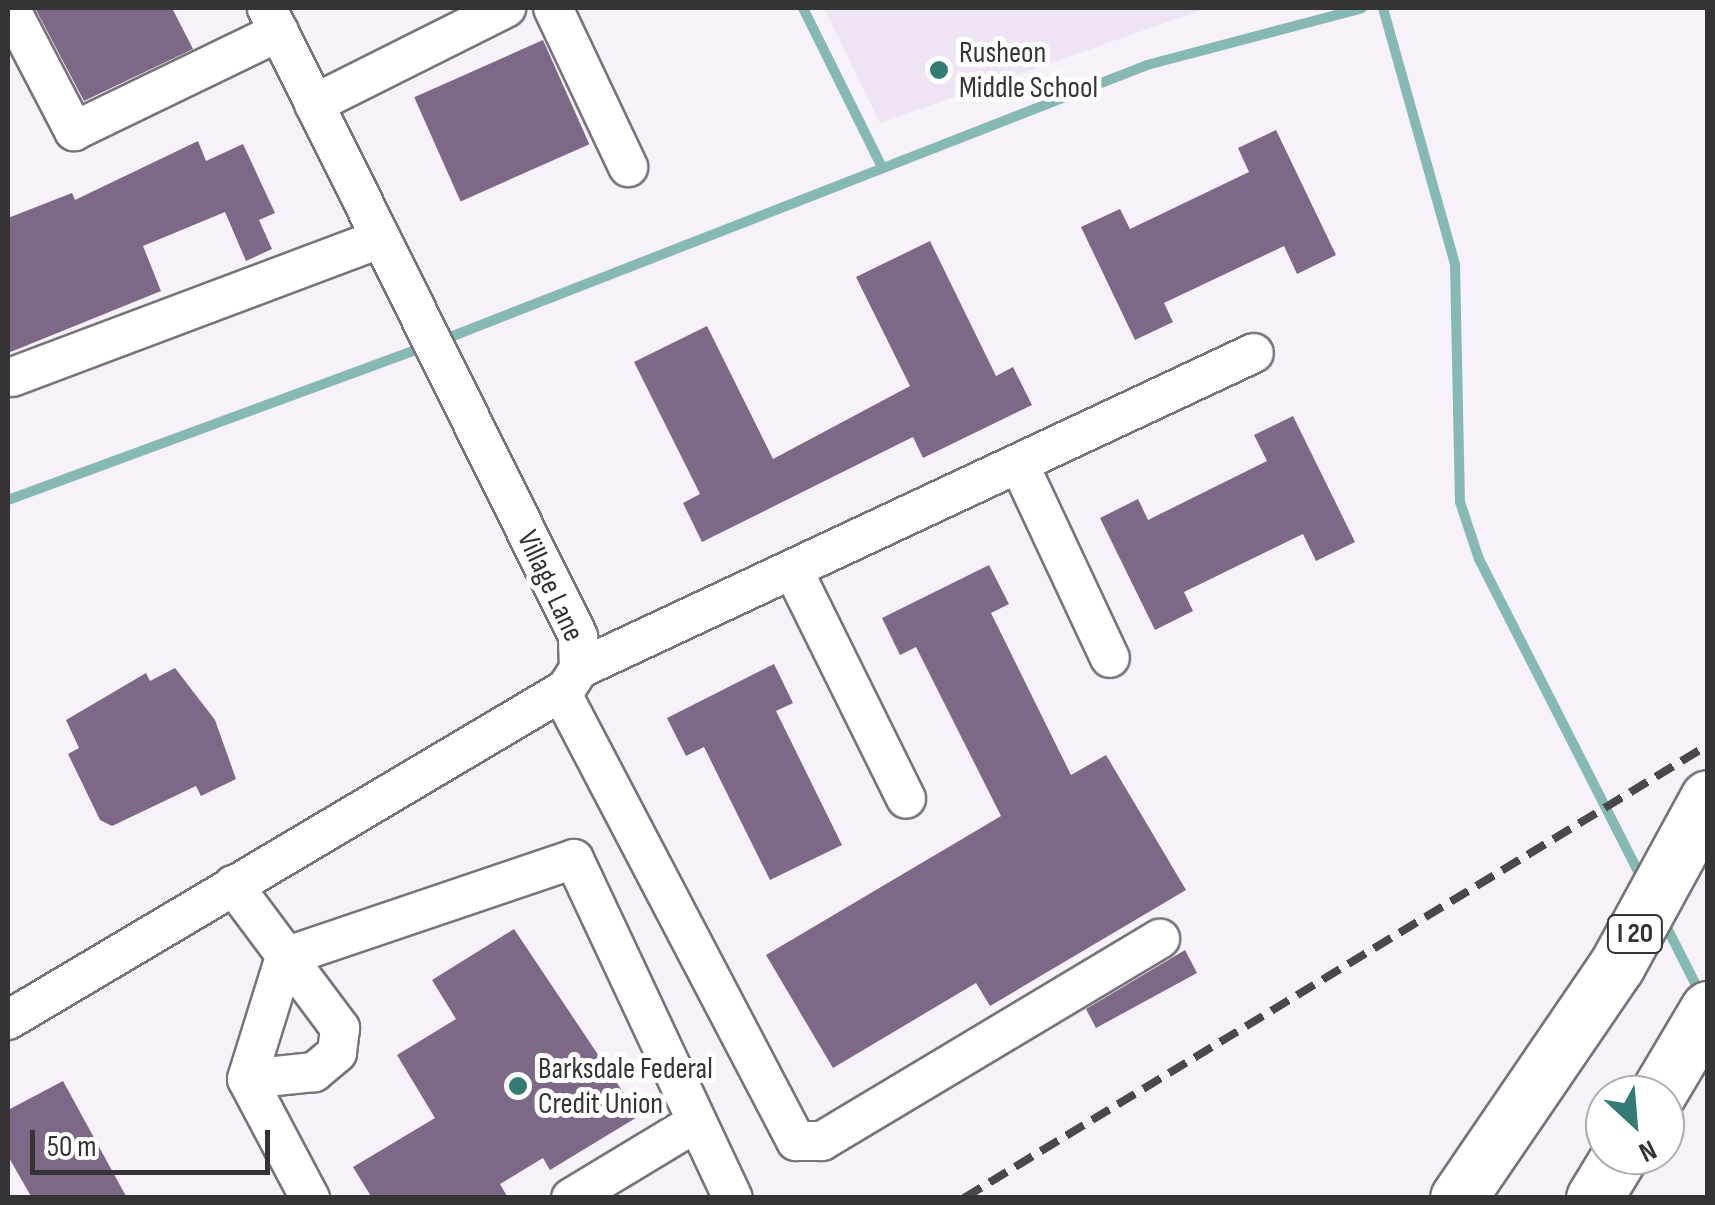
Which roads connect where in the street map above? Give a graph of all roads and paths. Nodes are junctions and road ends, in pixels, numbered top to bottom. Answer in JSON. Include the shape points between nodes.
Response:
{"nodes":[{"id":1,"x":10,"y":8,"type":"edge"},
{"id":2,"x":506,"y":8,"type":"edge"},
{"id":3,"x":553,"y":8,"type":"edge"},
{"id":4,"x":273,"y":20,"type":"edge"},
{"id":5,"x":314,"y":104,"type":"junction"},
{"id":6,"x":628,"y":167,"type":"dead end"},
{"id":7,"x":381,"y":238,"type":"junction"},
{"id":8,"x":1254,"y":354,"type":"dead end"},
{"id":9,"x":12,"y":377,"type":"dead end"},
{"id":10,"x":1019,"y":464,"type":"junction"},
{"id":11,"x":793,"y":570,"type":"junction"},
{"id":12,"x":1110,"y":658,"type":"dead end"},
{"id":13,"x":570,"y":681,"type":"junction"},
{"id":14,"x":1708,"y":798,"type":"edge"},
{"id":15,"x":906,"y":800,"type":"dead end"},
{"id":16,"x":233,"y":885,"type":"junction"},
{"id":17,"x":1160,"y":939,"type":"dead end"},
{"id":18,"x":285,"y":957,"type":"junction"},
{"id":19,"x":1708,"y":1009,"type":"edge"},
{"id":20,"x":9,"y":1015,"type":"edge"},
{"id":21,"x":1669,"y":1075,"type":"edge"},
{"id":22,"x":247,"y":1079,"type":"junction"},
{"id":23,"x":697,"y":1122,"type":"junction"},
{"id":24,"x":310,"y":1198,"type":"edge"},
{"id":25,"x":571,"y":1198,"type":"edge"},
{"id":26,"x":733,"y":1198,"type":"edge"},
{"id":27,"x":1458,"y":1198,"type":"edge"}],
"edges":[{"from":1,"to":4,"type":"street","via":[[74,131]]},
{"from":2,"to":5,"type":"street"},
{"from":3,"to":6,"type":"street"},
{"from":4,"to":5,"type":"street","name":"Village Lane"},
{"from":5,"to":7,"type":"street","name":"Village Lane"},
{"from":7,"to":9,"type":"street"},
{"from":7,"to":13,"type":"street","name":"Village Lane","via":[[578,636]]},
{"from":8,"to":10,"type":"street"},
{"from":10,"to":11,"type":"street"},
{"from":10,"to":12,"type":"street"},
{"from":11,"to":13,"type":"street"},
{"from":11,"to":15,"type":"street"},
{"from":13,"to":16,"type":"street","name":"Village Lane"},
{"from":13,"to":17,"type":"street","via":[[796,1140],[822,1141]]},
{"from":14,"to":27,"type":"highway","number":"I 20","via":[[1658,897]]},
{"from":16,"to":18,"type":"street"},
{"from":16,"to":20,"type":"street","name":"Village Lane"},
{"from":18,"to":22,"type":"street"},
{"from":18,"to":22,"type":"street","via":[[328,1004],[337,1053],[314,1072]]},
{"from":18,"to":23,"type":"street","via":[[574,859]]},
{"from":19,"to":21,"type":"highway"},
{"from":22,"to":24,"type":"street"},
{"from":23,"to":25,"type":"street"},
{"from":23,"to":26,"type":"street"}]}
